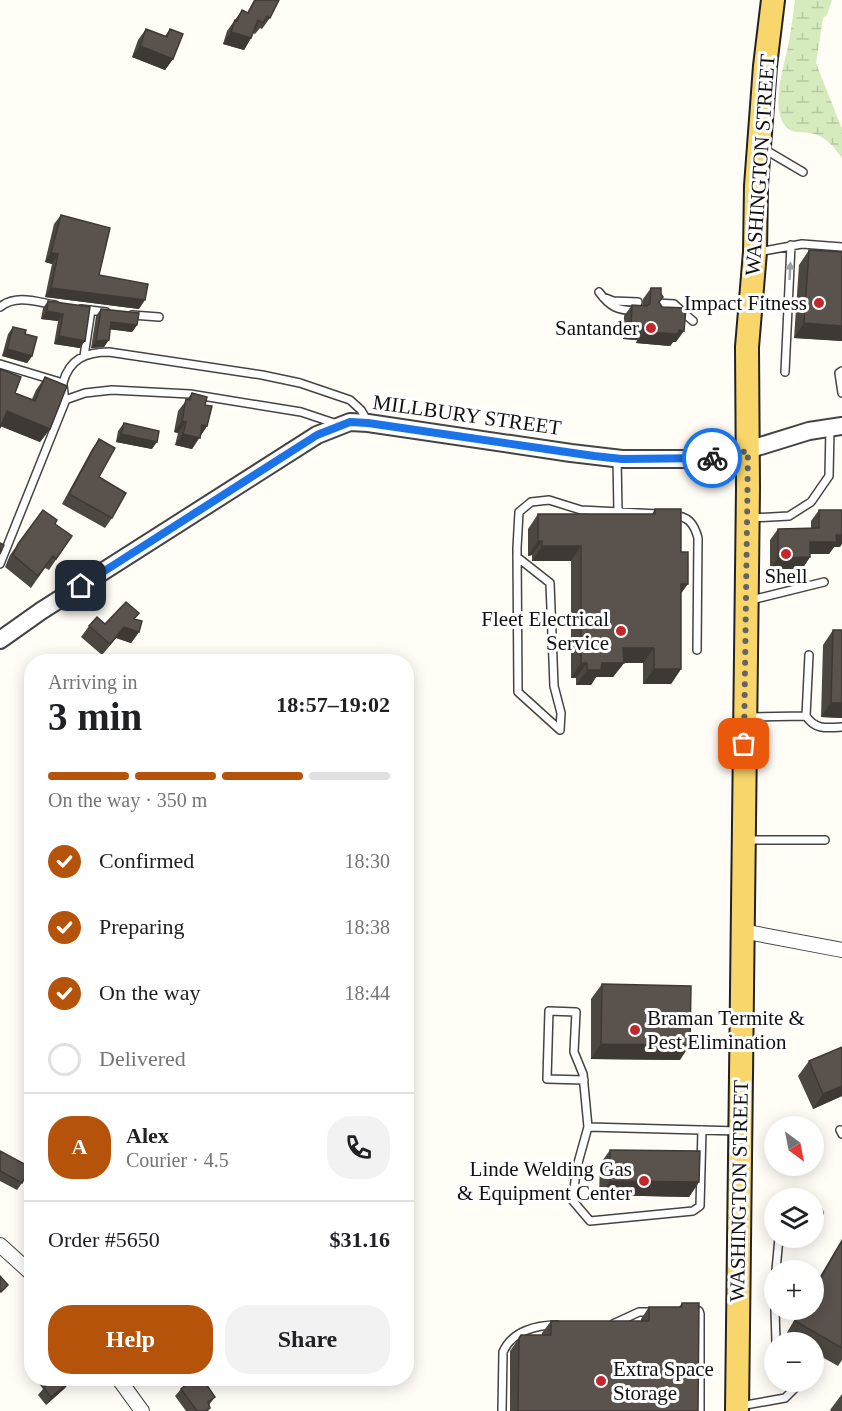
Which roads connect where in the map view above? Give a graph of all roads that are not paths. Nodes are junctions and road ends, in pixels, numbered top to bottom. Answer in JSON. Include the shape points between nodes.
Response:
{"nodes":[{"id":1,"x":773,"y":0,"type":"edge"},
{"id":2,"x":759,"y":146,"type":"junction"},
{"id":3,"x":803,"y":172,"type":"dead end"},
{"id":4,"x":791,"y":245,"type":"junction"},
{"id":5,"x":842,"y":247,"type":"edge"},
{"id":6,"x":755,"y":252,"type":"junction"},
{"id":7,"x":603,"y":297,"type":"dead end"},
{"id":8,"x":658,"y":305,"type":"edge"},
{"id":9,"x":61,"y":306,"type":"edge"},
{"id":10,"x":0,"y":307,"type":"edge"},
{"id":11,"x":71,"y":307,"type":"edge"},
{"id":12,"x":638,"y":307,"type":"edge"},
{"id":13,"x":91,"y":310,"type":"junction"},
{"id":14,"x":113,"y":312,"type":"edge"},
{"id":15,"x":669,"y":313,"type":"edge"},
{"id":16,"x":124,"y":314,"type":"edge"},
{"id":17,"x":159,"y":317,"type":"dead end"},
{"id":18,"x":84,"y":356,"type":"junction"},
{"id":19,"x":0,"y":364,"type":"edge"},
{"id":20,"x":842,"y":371,"type":"edge"},
{"id":21,"x":785,"y":372,"type":"dead end"},
{"id":22,"x":63,"y":383,"type":"junction"},
{"id":23,"x":842,"y":393,"type":"edge"},
{"id":24,"x":65,"y":400,"type":"junction"},
{"id":25,"x":368,"y":423,"type":"junction"},
{"id":26,"x":339,"y":425,"type":"junction"},
{"id":27,"x":836,"y":427,"type":"edge"},
{"id":28,"x":748,"y":451,"type":"junction"},
{"id":29,"x":617,"y":458,"type":"junction"},
{"id":30,"x":618,"y":512,"type":"junction"},
{"id":31,"x":748,"y":518,"type":"junction"},
{"id":32,"x":517,"y":557,"type":"junction"},
{"id":33,"x":0,"y":564,"type":"edge"},
{"id":34,"x":824,"y":582,"type":"dead end"},
{"id":35,"x":746,"y":601,"type":"junction"},
{"id":36,"x":0,"y":640,"type":"edge"},
{"id":37,"x":697,"y":650,"type":"dead end"},
{"id":38,"x":809,"y":655,"type":"dead end"},
{"id":39,"x":806,"y":716,"type":"junction"},
{"id":40,"x":744,"y":717,"type":"junction"},
{"id":41,"x":842,"y":727,"type":"edge"},
{"id":42,"x":743,"y":840,"type":"junction"},
{"id":43,"x":825,"y":840,"type":"dead end"},
{"id":44,"x":742,"y":931,"type":"junction"},
{"id":45,"x":842,"y":950,"type":"edge"},
{"id":46,"x":584,"y":1080,"type":"junction"},
{"id":47,"x":588,"y":1127,"type":"junction"},
{"id":48,"x":702,"y":1130,"type":"junction"},
{"id":49,"x":740,"y":1131,"type":"junction"},
{"id":50,"x":0,"y":1245,"type":"edge"},
{"id":51,"x":24,"y":1267,"type":"edge"},
{"id":52,"x":680,"y":1309,"type":"edge"},
{"id":53,"x":660,"y":1311,"type":"edge"},
{"id":54,"x":604,"y":1324,"type":"edge"},
{"id":55,"x":560,"y":1325,"type":"edge"},
{"id":56,"x":124,"y":1386,"type":"edge"},
{"id":57,"x":791,"y":1392,"type":"edge"},
{"id":58,"x":737,"y":1409,"type":"edge"},
{"id":59,"x":142,"y":1411,"type":"edge"},
{"id":60,"x":502,"y":1411,"type":"edge"},
{"id":61,"x":700,"y":1411,"type":"edge"}],
"edges":[{"from":1,"to":2,"type":"main road","name":"WASHINGTON STREET"},
{"from":2,"to":3,"type":"lane"},
{"from":2,"to":6,"type":"main road","name":"WASHINGTON STREET"},
{"from":4,"to":5,"type":"lane"},
{"from":4,"to":6,"type":"lane"},
{"from":21,"to":4,"type":"lane","one_way":true},
{"from":6,"to":28,"type":"main road","name":"WASHINGTON STREET","via":[[747,347]]},
{"from":7,"to":12,"type":"lane","via":[[615,309]]},
{"from":8,"to":15,"type":"lane","via":[[674,304],[690,319]]},
{"from":9,"to":10,"type":"lane","via":[[25,300]]},
{"from":11,"to":13,"type":"lane"},
{"from":13,"to":14,"type":"lane"},
{"from":13,"to":18,"type":"lane"},
{"from":16,"to":17,"type":"lane"},
{"from":18,"to":22,"type":"lane","via":[[69,367]]},
{"from":18,"to":25,"type":"lane","via":[[109,352],[289,380],[350,400]]},
{"from":19,"to":22,"type":"lane"},
{"from":20,"to":23,"type":"lane","via":[[838,373]]},
{"from":22,"to":24,"type":"lane"},
{"from":24,"to":26,"type":"lane","via":[[112,390],[190,394],[301,412]]},
{"from":24,"to":33,"type":"lane"},
{"from":25,"to":26,"type":"street","name":"MILLBURY STREET"},
{"from":25,"to":29,"type":"street","name":"MILLBURY STREET"},
{"from":26,"to":36,"type":"street","name":"MILLBURY STREET","via":[[307,441]]},
{"from":27,"to":28,"type":"street","name":"MILLBURY STREET","via":[[777,439]]},
{"from":27,"to":31,"type":"lane","via":[[829,476],[811,502],[789,516]]},
{"from":28,"to":29,"type":"street","name":"MILLBURY STREET","via":[[715,458]]},
{"from":28,"to":31,"type":"main road","name":"WASHINGTON STREET"},
{"from":29,"to":30,"type":"lane"},
{"from":30,"to":32,"type":"lane","via":[[581,510],[549,500],[531,502],[519,512]]},
{"from":30,"to":37,"type":"lane","via":[[683,516],[692,522],[698,538]]},
{"from":31,"to":35,"type":"main road","name":"WASHINGTON STREET"},
{"from":32,"to":32,"type":"lane","via":[[518,692],[560,730],[550,583]]},
{"from":34,"to":35,"type":"lane"},
{"from":35,"to":40,"type":"main road","name":"WASHINGTON STREET"},
{"from":38,"to":39,"type":"lane"},
{"from":39,"to":40,"type":"lane"},
{"from":39,"to":41,"type":"lane","via":[[821,728]]},
{"from":40,"to":42,"type":"main road","name":"WASHINGTON STREET"},
{"from":42,"to":43,"type":"lane"},
{"from":42,"to":44,"type":"main road","name":"WASHINGTON STREET"},
{"from":44,"to":45,"type":"street"},
{"from":44,"to":49,"type":"main road","name":"WASHINGTON STREET"},
{"from":46,"to":46,"type":"lane","via":[[574,1052],[576,1012],[549,1011],[547,1079]]},
{"from":46,"to":47,"type":"lane"},
{"from":47,"to":48,"type":"lane"},
{"from":47,"to":48,"type":"lane","via":[[576,1170],[573,1201],[590,1221],[693,1211],[700,1206]]},
{"from":48,"to":49,"type":"lane"},
{"from":49,"to":58,"type":"main road","name":"WASHINGTON STREET"},
{"from":50,"to":51,"type":"street"},
{"from":52,"to":61,"type":"lane","via":[[693,1308],[700,1314]]},
{"from":53,"to":54,"type":"lane","via":[[639,1312],[615,1324]]},
{"from":55,"to":60,"type":"lane","via":[[538,1325],[505,1346]]},
{"from":56,"to":59,"type":"street"},
{"from":57,"to":58,"type":"lane","via":[[785,1398]]}]}
